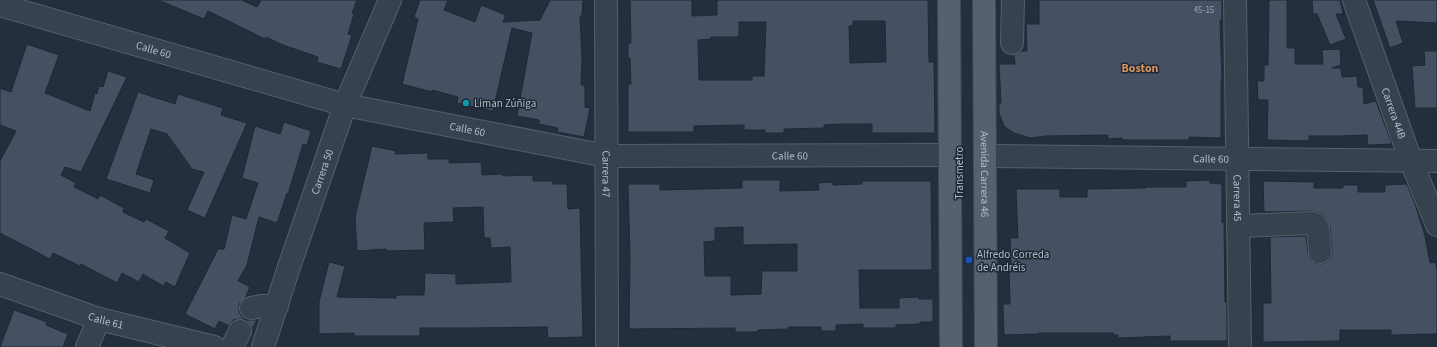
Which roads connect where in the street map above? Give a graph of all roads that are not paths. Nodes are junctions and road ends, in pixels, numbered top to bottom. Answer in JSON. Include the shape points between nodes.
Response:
{"nodes":[{"id":1,"x":390,"y":0,"type":"edge"},
{"id":2,"x":606,"y":0,"type":"edge"},
{"id":3,"x":949,"y":0,"type":"edge"},
{"id":4,"x":957,"y":0,"type":"edge"},
{"id":5,"x":976,"y":0,"type":"edge"},
{"id":6,"x":984,"y":0,"type":"edge"},
{"id":7,"x":1013,"y":0,"type":"edge"},
{"id":8,"x":1235,"y":0,"type":"edge"},
{"id":9,"x":1354,"y":0,"type":"edge"},
{"id":10,"x":0,"y":5,"type":"edge"},
{"id":11,"x":1012,"y":43,"type":"dead end"},
{"id":12,"x":345,"y":105,"type":"junction"},
{"id":13,"x":950,"y":155,"type":"junction"},
{"id":14,"x":606,"y":156,"type":"junction"},
{"id":15,"x":985,"y":156,"type":"junction"},
{"id":16,"x":1237,"y":158,"type":"junction"},
{"id":17,"x":1411,"y":161,"type":"junction"},
{"id":18,"x":1437,"y":161,"type":"edge"},
{"id":19,"x":1437,"y":225,"type":"edge"},
{"id":20,"x":1238,"y":226,"type":"junction"},
{"id":21,"x":1320,"y":252,"type":"dead end"},
{"id":22,"x":0,"y":284,"type":"edge"},
{"id":23,"x":277,"y":306,"type":"junction"},
{"id":24,"x":252,"y":308,"type":"dead end"},
{"id":25,"x":99,"y":319,"type":"junction"},
{"id":26,"x":87,"y":347,"type":"edge"},
{"id":27,"x":214,"y":347,"type":"edge"},
{"id":28,"x":263,"y":347,"type":"edge"},
{"id":29,"x":607,"y":347,"type":"edge"},
{"id":30,"x":951,"y":347,"type":"edge"},
{"id":31,"x":959,"y":347,"type":"edge"},
{"id":32,"x":977,"y":347,"type":"edge"},
{"id":33,"x":986,"y":347,"type":"edge"},
{"id":34,"x":1240,"y":347,"type":"edge"}],
"edges":[{"from":1,"to":12,"type":"street","name":"Carrera 50"},
{"from":2,"to":14,"type":"street","name":"Carrera 47"},
{"from":3,"to":13,"type":"main road"},
{"from":4,"to":31,"type":"street","name":"Transmetro"},
{"from":5,"to":32,"type":"street","name":"Transmetro"},
{"from":6,"to":15,"type":"main road","name":"Avenida Carrera 46"},
{"from":7,"to":11,"type":"street"},
{"from":8,"to":16,"type":"street","name":"Carrera 45"},
{"from":9,"to":17,"type":"street","name":"Carrera 44B"},
{"from":10,"to":12,"type":"street","name":"Calle 60"},
{"from":12,"to":14,"type":"street","name":"Calle 60"},
{"from":12,"to":23,"type":"street","name":"Carrera 50"},
{"from":13,"to":14,"type":"street","name":"Calle 60"},
{"from":13,"to":30,"type":"main road"},
{"from":14,"to":29,"type":"street","name":"Carrera 47"},
{"from":15,"to":16,"type":"street","name":"Calle 60"},
{"from":15,"to":33,"type":"main road","name":"Avenida Carrera 46"},
{"from":16,"to":17,"type":"street","name":"Calle 60"},
{"from":16,"to":20,"type":"street","name":"Carrera 45"},
{"from":17,"to":18,"type":"street","name":"Calle 60"},
{"from":17,"to":19,"type":"street","name":"Carrera 44B"},
{"from":20,"to":21,"type":"street","via":[[1313,223],[1318,228]]},
{"from":20,"to":34,"type":"street","name":"Carrera 45"},
{"from":22,"to":25,"type":"street","name":"Calle 61"},
{"from":23,"to":24,"type":"street"},
{"from":23,"to":28,"type":"street","name":"Carrera 50"},
{"from":25,"to":26,"type":"street"},
{"from":25,"to":27,"type":"street","name":"Calle 61"}]}
